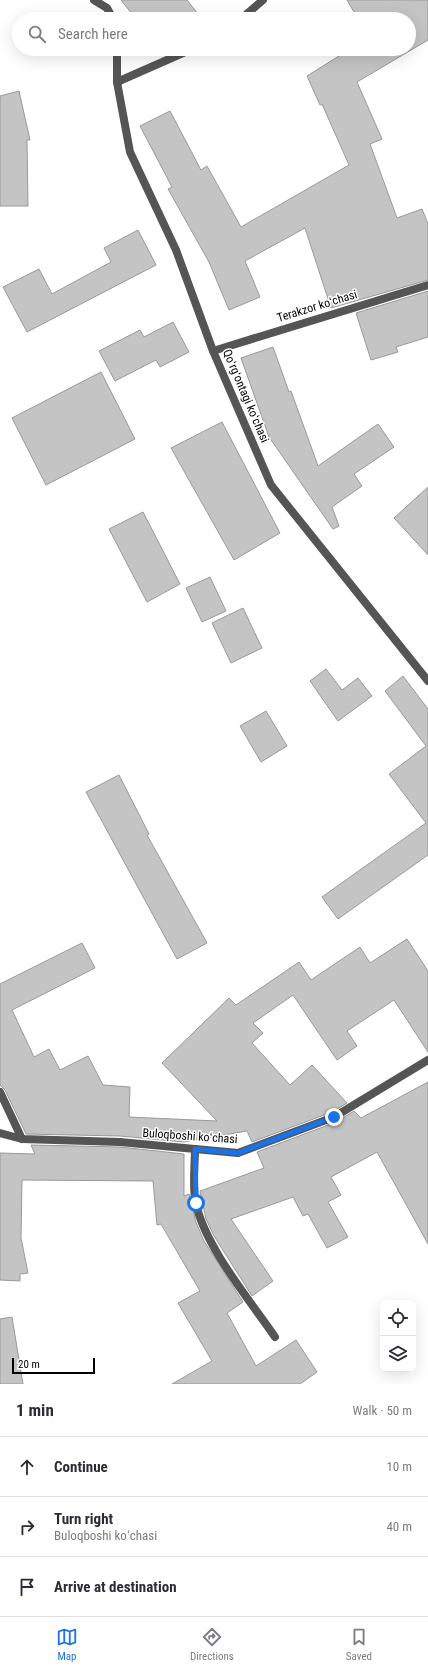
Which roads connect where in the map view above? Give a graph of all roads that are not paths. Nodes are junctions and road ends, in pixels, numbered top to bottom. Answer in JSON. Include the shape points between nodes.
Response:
{"nodes":[{"id":1,"x":94,"y":0,"type":"edge"},
{"id":2,"x":263,"y":0,"type":"edge"},
{"id":3,"x":109,"y":12,"type":"edge"},
{"id":4,"x":248,"y":12,"type":"edge"},
{"id":5,"x":117,"y":56,"type":"edge"},
{"id":6,"x":176,"y":56,"type":"edge"},
{"id":7,"x":117,"y":82,"type":"junction"},
{"id":8,"x":428,"y":285,"type":"edge"},
{"id":9,"x":213,"y":350,"type":"junction"},
{"id":10,"x":428,"y":680,"type":"edge"},
{"id":11,"x":428,"y":1060,"type":"edge"},
{"id":12,"x":0,"y":1092,"type":"edge"},
{"id":13,"x":0,"y":1133,"type":"edge"},
{"id":14,"x":22,"y":1139,"type":"junction"},
{"id":15,"x":195,"y":1149,"type":"junction"},
{"id":16,"x":275,"y":1337,"type":"dead end"}],
"edges":[{"from":1,"to":3,"type":"street"},
{"from":2,"to":4,"type":"street"},
{"from":5,"to":7,"type":"street","name":"Qoʻrgʻontagi koʻchasi"},
{"from":6,"to":7,"type":"street"},
{"from":7,"to":9,"type":"street","name":"Qoʻrgʻontagi koʻchasi","via":[[130,152],[176,250]]},
{"from":8,"to":9,"type":"street","name":"Terakzor koʻchasi"},
{"from":9,"to":10,"type":"street","name":"Qoʻrgʻontagi koʻchasi","via":[[271,484]]},
{"from":11,"to":15,"type":"street","name":"Buloqboshi koʻchasi","via":[[334,1117],[238,1153]]},
{"from":12,"to":14,"type":"street"},
{"from":13,"to":14,"type":"street","name":"Buloqboshi koʻchasi"},
{"from":14,"to":15,"type":"street","name":"Buloqboshi koʻchasi","via":[[120,1142]]},
{"from":15,"to":16,"type":"street","via":[[196,1203],[204,1228]]}]}
